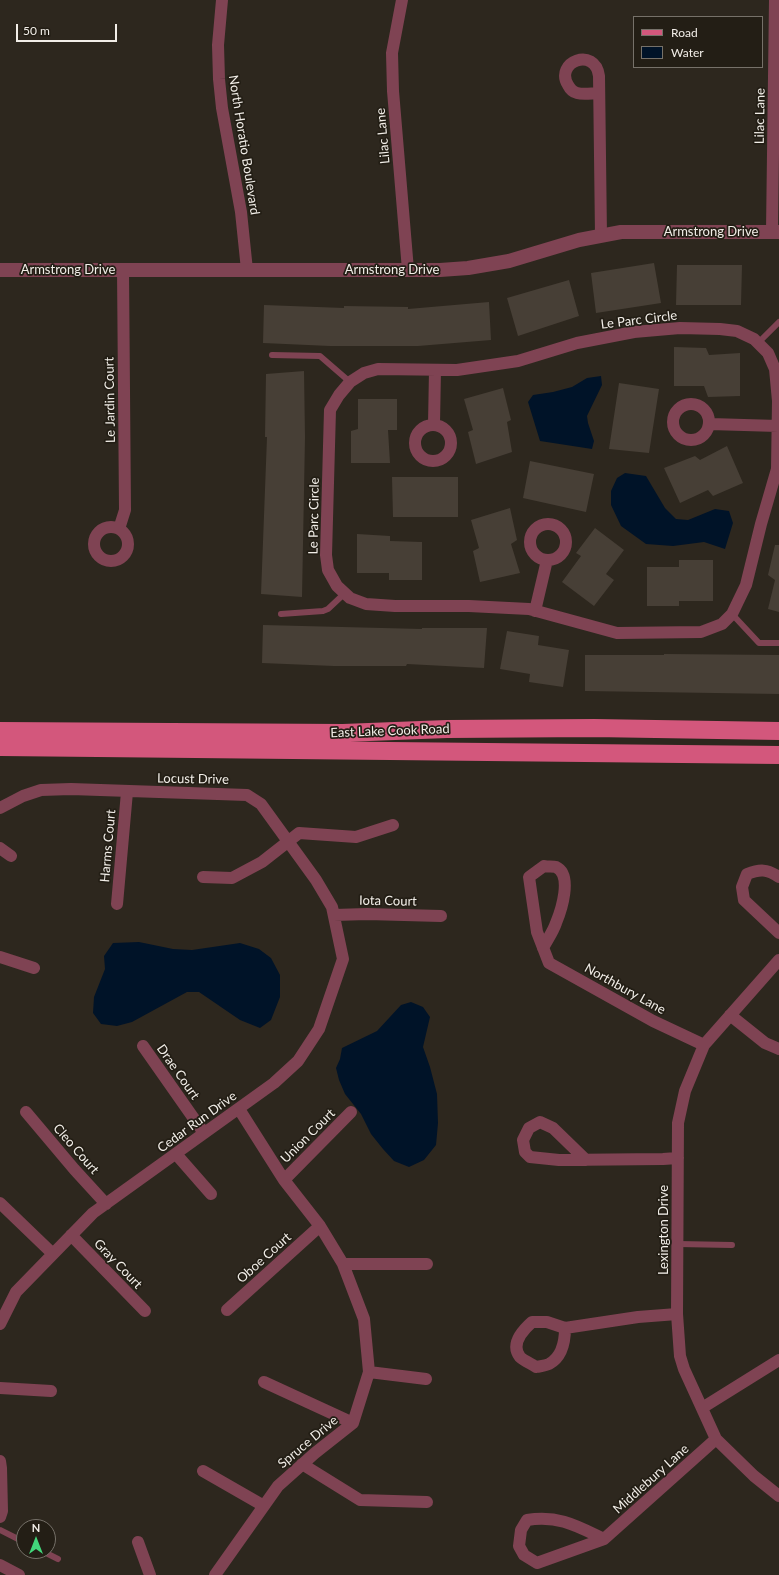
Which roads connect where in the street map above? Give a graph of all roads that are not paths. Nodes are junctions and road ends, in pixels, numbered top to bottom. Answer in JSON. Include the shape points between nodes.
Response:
{"nodes":[{"id":1,"x":222,"y":0,"type":"edge"},
{"id":2,"x":402,"y":0,"type":"edge"},
{"id":3,"x":775,"y":0,"type":"edge"},
{"id":4,"x":599,"y":93,"type":"dead end"},
{"id":5,"x":776,"y":232,"type":"edge"},
{"id":6,"x":601,"y":236,"type":"junction"},
{"id":7,"x":0,"y":270,"type":"edge"},
{"id":8,"x":123,"y":270,"type":"junction"},
{"id":9,"x":246,"y":270,"type":"junction"},
{"id":10,"x":408,"y":270,"type":"junction"},
{"id":11,"x":779,"y":322,"type":"edge"},
{"id":12,"x":758,"y":343,"type":"junction"},
{"id":13,"x":272,"y":355,"type":"dead end"},
{"id":14,"x":435,"y":370,"type":"junction"},
{"id":15,"x":350,"y":382,"type":"junction"},
{"id":16,"x":434,"y":424,"type":"dead end"},
{"id":17,"x":710,"y":424,"type":"dead end"},
{"id":18,"x":778,"y":426,"type":"junction"},
{"id":19,"x":778,"y":469,"type":"edge"},
{"id":20,"x":119,"y":529,"type":"dead end"},
{"id":21,"x":547,"y":560,"type":"dead end"},
{"id":22,"x":345,"y":593,"type":"junction"},
{"id":23,"x":535,"y":611,"type":"junction"},
{"id":24,"x":281,"y":614,"type":"dead end"},
{"id":25,"x":732,"y":614,"type":"junction"},
{"id":26,"x":779,"y":643,"type":"edge"},
{"id":27,"x":0,"y":731,"type":"edge"},
{"id":28,"x":779,"y":731,"type":"edge"},
{"id":29,"x":0,"y":747,"type":"edge"},
{"id":30,"x":779,"y":755,"type":"edge"},
{"id":31,"x":127,"y":792,"type":"junction"},
{"id":32,"x":0,"y":808,"type":"edge"},
{"id":33,"x":393,"y":825,"type":"dead end"},
{"id":34,"x":288,"y":842,"type":"junction"},
{"id":35,"x":0,"y":848,"type":"edge"},
{"id":36,"x":11,"y":856,"type":"dead end"},
{"id":37,"x":203,"y":877,"type":"dead end"},
{"id":38,"x":779,"y":877,"type":"edge"},
{"id":39,"x":117,"y":904,"type":"dead end"},
{"id":40,"x":333,"y":911,"type":"junction"},
{"id":41,"x":441,"y":916,"type":"dead end"},
{"id":42,"x":779,"y":933,"type":"edge"},
{"id":43,"x":543,"y":948,"type":"junction"},
{"id":44,"x":0,"y":957,"type":"edge"},
{"id":45,"x":779,"y":960,"type":"edge"},
{"id":46,"x":34,"y":968,"type":"dead end"},
{"id":47,"x":730,"y":1015,"type":"junction"},
{"id":48,"x":704,"y":1045,"type":"junction"},
{"id":49,"x":143,"y":1046,"type":"dead end"},
{"id":50,"x":779,"y":1049,"type":"edge"},
{"id":51,"x":239,"y":1109,"type":"junction"},
{"id":52,"x":26,"y":1112,"type":"dead end"},
{"id":53,"x":351,"y":1112,"type":"dead end"},
{"id":54,"x":204,"y":1133,"type":"junction"},
{"id":55,"x":176,"y":1154,"type":"junction"},
{"id":56,"x":678,"y":1158,"type":"junction"},
{"id":57,"x":586,"y":1160,"type":"junction"},
{"id":58,"x":284,"y":1180,"type":"junction"},
{"id":59,"x":211,"y":1194,"type":"dead end"},
{"id":60,"x":106,"y":1204,"type":"junction"},
{"id":61,"x":2,"y":1208,"type":"edge"},
{"id":62,"x":320,"y":1226,"type":"junction"},
{"id":63,"x":71,"y":1235,"type":"junction"},
{"id":64,"x":678,"y":1244,"type":"junction"},
{"id":65,"x":732,"y":1245,"type":"dead end"},
{"id":66,"x":53,"y":1254,"type":"junction"},
{"id":67,"x":343,"y":1264,"type":"junction"},
{"id":68,"x":427,"y":1264,"type":"dead end"},
{"id":69,"x":227,"y":1310,"type":"dead end"},
{"id":70,"x":145,"y":1311,"type":"dead end"},
{"id":71,"x":677,"y":1314,"type":"junction"},
{"id":72,"x":0,"y":1324,"type":"edge"},
{"id":73,"x":565,"y":1328,"type":"dead end"},
{"id":74,"x":779,"y":1360,"type":"edge"},
{"id":75,"x":369,"y":1372,"type":"junction"},
{"id":76,"x":426,"y":1379,"type":"dead end"},
{"id":77,"x":264,"y":1382,"type":"dead end"},
{"id":78,"x":0,"y":1388,"type":"edge"},
{"id":79,"x":51,"y":1392,"type":"dead end"},
{"id":80,"x":702,"y":1408,"type":"junction"},
{"id":81,"x":353,"y":1423,"type":"junction"},
{"id":82,"x":716,"y":1439,"type":"junction"},
{"id":83,"x":0,"y":1461,"type":"edge"},
{"id":84,"x":302,"y":1464,"type":"junction"},
{"id":85,"x":203,"y":1471,"type":"dead end"},
{"id":86,"x":779,"y":1496,"type":"edge"},
{"id":87,"x":427,"y":1502,"type":"dead end"},
{"id":88,"x":264,"y":1506,"type":"junction"},
{"id":89,"x":0,"y":1517,"type":"edge"},
{"id":90,"x":0,"y":1530,"type":"edge"},
{"id":91,"x":16,"y":1538,"type":"edge"},
{"id":92,"x":604,"y":1539,"type":"junction"},
{"id":93,"x":138,"y":1542,"type":"dead end"},
{"id":94,"x":0,"y":1565,"type":"edge"},
{"id":95,"x":220,"y":1574,"type":"edge"},
{"id":96,"x":19,"y":1575,"type":"edge"},
{"id":97,"x":150,"y":1575,"type":"edge"}],
"edges":[{"from":1,"to":9,"type":"street","name":"North Horatio Boulevard","via":[[218,45],[219,79],[241,212]]},
{"from":2,"to":10,"type":"street","name":"Lilac Lane","via":[[392,53]]},
{"from":3,"to":5,"type":"street","name":"Lilac Lane"},
{"from":4,"to":6,"type":"street"},
{"from":5,"to":6,"type":"street","name":"Armstrong Drive","via":[[621,232]]},
{"from":6,"to":10,"type":"street","name":"Armstrong Drive","via":[[509,261],[468,268]]},
{"from":7,"to":8,"type":"street","name":"Armstrong Drive"},
{"from":8,"to":9,"type":"street","name":"Armstrong Drive"},
{"from":8,"to":20,"type":"street","name":"Le Jardin Court","via":[[125,510]]},
{"from":9,"to":10,"type":"street","name":"Armstrong Drive"},
{"from":11,"to":12,"type":"lane"},
{"from":12,"to":14,"type":"street","name":"Le Parc Circle","via":[[737,331],[720,329],[680,328],[641,331],[577,343],[518,361],[457,370]]},
{"from":12,"to":18,"type":"street","name":"Le Parc Circle","via":[[768,353],[775,369]]},
{"from":13,"to":15,"type":"lane","via":[[320,356]]},
{"from":14,"to":15,"type":"street","name":"Le Parc Circle","via":[[378,369],[364,373]]},
{"from":14,"to":16,"type":"street"},
{"from":15,"to":22,"type":"street","name":"Le Parc Circle","via":[[330,410],[326,555],[328,570],[337,586]]},
{"from":17,"to":18,"type":"street"},
{"from":18,"to":19,"type":"street","name":"Le Parc Circle"},
{"from":19,"to":25,"type":"street","name":"Le Parc Circle","via":[[746,585]]},
{"from":21,"to":23,"type":"street"},
{"from":22,"to":23,"type":"street","name":"Le Parc Circle","via":[[350,598],[366,604],[469,606]]},
{"from":22,"to":24,"type":"lane","via":[[328,610]]},
{"from":23,"to":25,"type":"street","name":"Le Parc Circle","via":[[617,633],[701,632],[722,624]]},
{"from":25,"to":26,"type":"lane","via":[[759,643]]},
{"from":27,"to":28,"type":"main road","name":"East Lake Cook Road","via":[[343,733],[594,728]]},
{"from":29,"to":30,"type":"main road","name":"East Lake Cook Road"},
{"from":31,"to":32,"type":"street","name":"Locust Drive","via":[[41,790]]},
{"from":31,"to":34,"type":"street","name":"Locust Drive","via":[[247,794],[261,804]]},
{"from":31,"to":39,"type":"street","name":"Harms Court"},
{"from":33,"to":34,"type":"street","via":[[356,837],[299,833]]},
{"from":34,"to":37,"type":"street","via":[[262,862],[232,878]]},
{"from":34,"to":40,"type":"street","name":"Locust Drive","via":[[316,880]]},
{"from":35,"to":36,"type":"street"},
{"from":38,"to":42,"type":"street","via":[[772,872],[758,869],[747,874],[742,887],[744,900]]},
{"from":40,"to":41,"type":"street","name":"Iota Court"},
{"from":40,"to":51,"type":"street","name":"Cedar Run Drive","via":[[343,959],[319,1029],[298,1061]]},
{"from":43,"to":43,"type":"street","name":"Northbury Lane","via":[[556,924],[564,898],[565,882],[562,873],[556,867],[544,866],[530,877],[537,932]]},
{"from":43,"to":48,"type":"street","name":"Northbury Lane","via":[[548,963],[653,1021]]},
{"from":44,"to":46,"type":"street"},
{"from":45,"to":47,"type":"street","name":"Lexington Drive"},
{"from":47,"to":48,"type":"street","name":"Lexington Drive"},
{"from":47,"to":50,"type":"street","via":[[765,1042]]},
{"from":48,"to":56,"type":"street","name":"Lexington Drive","via":[[684,1098],[678,1123]]},
{"from":49,"to":54,"type":"street","name":"Drae Court"},
{"from":51,"to":54,"type":"street","name":"Cedar Run Drive"},
{"from":51,"to":58,"type":"street","name":"Spruce Drive"},
{"from":52,"to":60,"type":"street","name":"Cleo Court"},
{"from":53,"to":58,"type":"street","name":"Union Court"},
{"from":54,"to":55,"type":"street","name":"Cedar Run Drive"},
{"from":55,"to":59,"type":"street"},
{"from":55,"to":60,"type":"street","name":"Cedar Run Drive"},
{"from":56,"to":57,"type":"street"},
{"from":56,"to":64,"type":"street","name":"Lexington Drive"},
{"from":57,"to":57,"type":"street","via":[[553,1128],[540,1122],[529,1128],[523,1140],[525,1152],[530,1157]]},
{"from":58,"to":62,"type":"street","name":"Spruce Drive"},
{"from":60,"to":63,"type":"street","name":"Cedar Run Drive"},
{"from":61,"to":66,"type":"street"},
{"from":62,"to":67,"type":"street","name":"Spruce Drive"},
{"from":62,"to":69,"type":"street","name":"Oboe Court"},
{"from":63,"to":66,"type":"street","name":"Cedar Run Drive"},
{"from":63,"to":70,"type":"street","name":"Gray Court"},
{"from":64,"to":65,"type":"lane"},
{"from":64,"to":71,"type":"street","name":"Lexington Drive"},
{"from":66,"to":72,"type":"street","name":"Cedar Run Drive","via":[[16,1292]]},
{"from":67,"to":68,"type":"street"},
{"from":67,"to":75,"type":"street","name":"Spruce Drive","via":[[364,1319]]},
{"from":71,"to":73,"type":"street"},
{"from":71,"to":80,"type":"street","name":"Lexington Drive","via":[[680,1356]]},
{"from":74,"to":80,"type":"street"},
{"from":75,"to":76,"type":"street"},
{"from":75,"to":81,"type":"street","name":"Spruce Drive"},
{"from":77,"to":81,"type":"street"},
{"from":78,"to":79,"type":"street"},
{"from":80,"to":82,"type":"street","name":"Lexington Drive"},
{"from":81,"to":84,"type":"street","name":"Spruce Drive"},
{"from":82,"to":86,"type":"street","name":"Lexington Drive"},
{"from":82,"to":92,"type":"street","name":"Middlebury Lane"},
{"from":83,"to":89,"type":"street"},
{"from":84,"to":87,"type":"street","via":[[360,1500]]},
{"from":84,"to":88,"type":"street","name":"Spruce Drive","via":[[278,1486]]},
{"from":85,"to":88,"type":"street"},
{"from":88,"to":95,"type":"street","name":"Spruce Drive"},
{"from":90,"to":91,"type":"lane"},
{"from":92,"to":92,"type":"street","name":"Middlebury Lane","via":[[566,1521],[541,1518],[527,1520],[521,1530],[519,1546],[524,1555],[537,1563]]},
{"from":93,"to":97,"type":"street"},
{"from":94,"to":96,"type":"street"}]}
